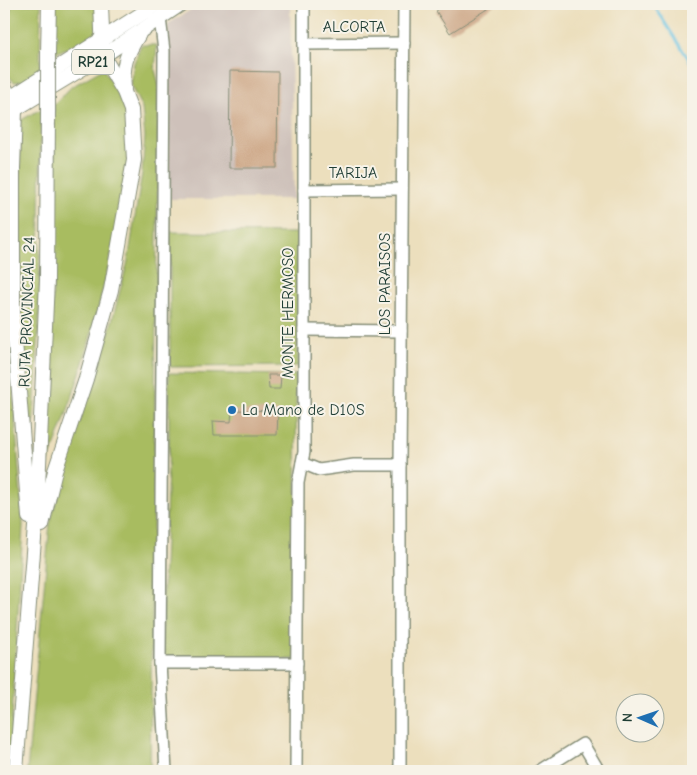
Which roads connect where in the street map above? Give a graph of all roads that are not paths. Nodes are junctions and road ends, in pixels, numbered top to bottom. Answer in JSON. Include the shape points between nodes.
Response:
{"nodes":[{"id":1,"x":48,"y":4,"type":"edge"},
{"id":2,"x":100,"y":4,"type":"edge"},
{"id":3,"x":181,"y":4,"type":"edge"},
{"id":4,"x":304,"y":4,"type":"edge"},
{"id":5,"x":404,"y":4,"type":"edge"},
{"id":6,"x":159,"y":11,"type":"edge"},
{"id":7,"x":141,"y":30,"type":"junction"},
{"id":8,"x":103,"y":36,"type":"junction"},
{"id":9,"x":404,"y":43,"type":"junction"},
{"id":10,"x":304,"y":44,"type":"junction"},
{"id":11,"x":103,"y":56,"type":"junction"},
{"id":12,"x":4,"y":85,"type":"edge"},
{"id":13,"x":124,"y":92,"type":"junction"},
{"id":14,"x":9,"y":106,"type":"edge"},
{"id":15,"x":4,"y":146,"type":"edge"},
{"id":16,"x":13,"y":168,"type":"junction"},
{"id":17,"x":402,"y":189,"type":"junction"},
{"id":18,"x":304,"y":190,"type":"junction"},
{"id":19,"x":304,"y":330,"type":"junction"},
{"id":20,"x":401,"y":331,"type":"junction"},
{"id":21,"x":302,"y":463,"type":"junction"},
{"id":22,"x":400,"y":465,"type":"junction"},
{"id":23,"x":32,"y":567,"type":"junction"},
{"id":24,"x":160,"y":663,"type":"junction"},
{"id":25,"x":297,"y":663,"type":"junction"},
{"id":26,"x":16,"y":771,"type":"edge"},
{"id":27,"x":166,"y":771,"type":"edge"},
{"id":28,"x":296,"y":771,"type":"edge"},
{"id":29,"x":400,"y":771,"type":"edge"},
{"id":30,"x":540,"y":771,"type":"edge"},
{"id":31,"x":599,"y":771,"type":"edge"}],
"edges":[{"from":1,"to":23,"type":"main road","name":"RUTA PROVINCIAL 24","bridge":true,"via":[[47,280]]},
{"from":2,"to":8,"type":"main road"},
{"from":3,"to":6,"type":"main road","number":"RP21"},
{"from":4,"to":10,"type":"street","name":"MONTE HERMOSO"},
{"from":5,"to":9,"type":"street","name":"LOS PARAISOS"},
{"from":6,"to":7,"type":"main road","number":"RP21"},
{"from":6,"to":8,"type":"main road","number":"RP21"},
{"from":6,"to":24,"type":"street","via":[[164,51]]},
{"from":7,"to":11,"type":"main road","number":"RP21"},
{"from":7,"to":13,"type":"main road","via":[[126,56]]},
{"from":8,"to":11,"type":"main road"},
{"from":8,"to":14,"type":"main road","number":"RP21"},
{"from":9,"to":10,"type":"street","name":"ALCORTA"},
{"from":9,"to":17,"type":"street","name":"LOS PARAISOS"},
{"from":10,"to":18,"type":"street","name":"MONTE HERMOSO"},
{"from":11,"to":13,"type":"main road"},
{"from":11,"to":14,"type":"main road","number":"RP21"},
{"from":12,"to":14,"type":"main road"},
{"from":13,"to":23,"type":"main road","via":[[134,137],[126,213],[111,290],[86,379],[55,470]]},
{"from":14,"to":16,"type":"main road"},
{"from":15,"to":16,"type":"main road"},
{"from":16,"to":23,"type":"main road","via":[[13,316]]},
{"from":17,"to":18,"type":"street","name":"TARIJA"},
{"from":17,"to":20,"type":"street","name":"LOS PARAISOS"},
{"from":18,"to":19,"type":"street","name":"MONTE HERMOSO"},
{"from":19,"to":20,"type":"street"},
{"from":19,"to":21,"type":"street","name":"MONTE HERMOSO"},
{"from":20,"to":22,"type":"street","name":"LOS PARAISOS"},
{"from":21,"to":22,"type":"street","via":[[319,470]]},
{"from":21,"to":25,"type":"street","name":"MONTE HERMOSO","via":[[298,483]]},
{"from":22,"to":29,"type":"street","name":"LOS PARAISOS"},
{"from":23,"to":26,"type":"main road","name":"RUTA PROVINCIAL 24"},
{"from":24,"to":25,"type":"street"},
{"from":24,"to":27,"type":"street"},
{"from":25,"to":28,"type":"street","name":"MONTE HERMOSO"},
{"from":30,"to":31,"type":"street","via":[[583,744]]}]}
